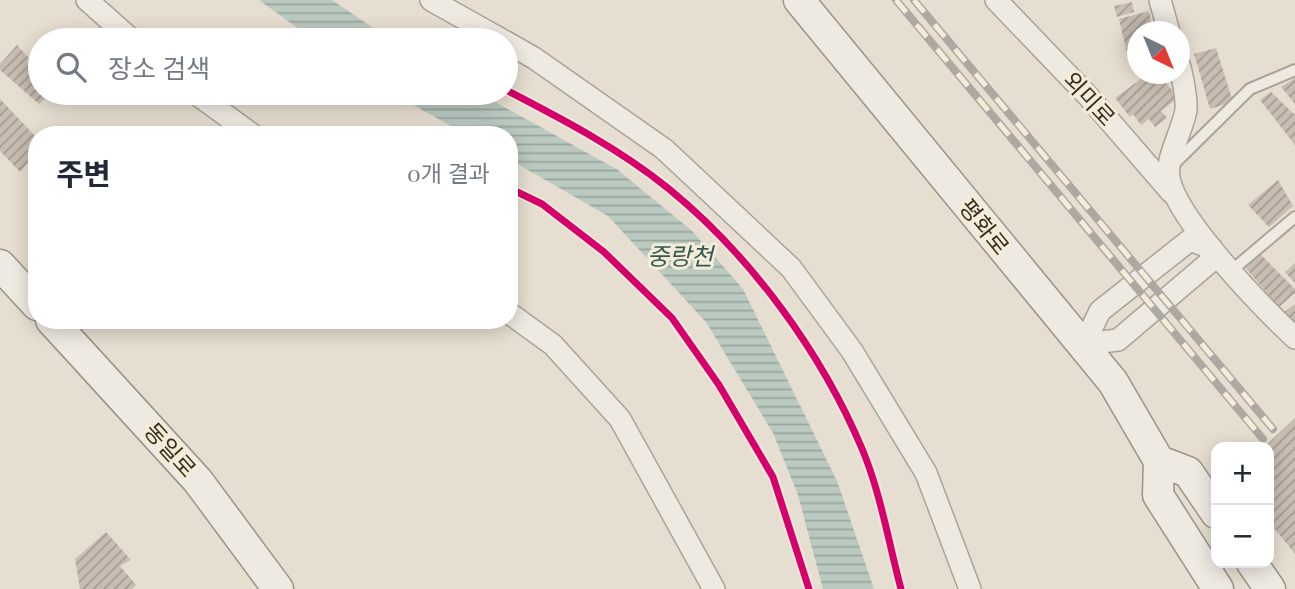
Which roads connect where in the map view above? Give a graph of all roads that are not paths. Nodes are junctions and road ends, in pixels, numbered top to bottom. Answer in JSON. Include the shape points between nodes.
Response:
{"nodes":[{"id":1,"x":87,"y":0,"type":"edge"},
{"id":2,"x":431,"y":0,"type":"edge"},
{"id":3,"x":799,"y":0,"type":"edge"},
{"id":4,"x":996,"y":0,"type":"edge"},
{"id":5,"x":1160,"y":0,"type":"edge"},
{"id":6,"x":1166,"y":21,"type":"edge"},
{"id":7,"x":118,"y":28,"type":"edge"},
{"id":8,"x":481,"y":28,"type":"edge"},
{"id":9,"x":518,"y":49,"type":"edge"},
{"id":10,"x":1295,"y":70,"type":"edge"},
{"id":11,"x":1182,"y":84,"type":"edge"},
{"id":12,"x":212,"y":105,"type":"edge"},
{"id":13,"x":241,"y":126,"type":"edge"},
{"id":14,"x":1169,"y":171,"type":"junction"},
{"id":15,"x":1179,"y":202,"type":"junction"},
{"id":16,"x":1295,"y":217,"type":"edge"},
{"id":17,"x":1211,"y":248,"type":"junction"},
{"id":18,"x":0,"y":265,"type":"edge"},
{"id":19,"x":1231,"y":271,"type":"junction"},
{"id":20,"x":28,"y":295,"type":"edge"},
{"id":21,"x":518,"y":320,"type":"edge"},
{"id":22,"x":59,"y":329,"type":"edge"},
{"id":23,"x":1295,"y":338,"type":"edge"},
{"id":24,"x":1084,"y":344,"type":"junction"},
{"id":25,"x":1159,"y":461,"type":"junction"},
{"id":26,"x":1211,"y":506,"type":"edge"},
{"id":27,"x":1255,"y":568,"type":"edge"},
{"id":28,"x":278,"y":589,"type":"edge"},
{"id":29,"x":714,"y":589,"type":"edge"},
{"id":30,"x":970,"y":589,"type":"edge"},
{"id":31,"x":1218,"y":589,"type":"edge"},
{"id":32,"x":1270,"y":589,"type":"edge"}],
"edges":[{"from":1,"to":7,"type":"street"},
{"from":2,"to":8,"type":"street"},
{"from":3,"to":24,"type":"main road","name":"평화로"},
{"from":4,"to":15,"type":"street","name":"외미로","via":[[1088,96]]},
{"from":5,"to":6,"type":"street"},
{"from":9,"to":30,"type":"street","via":[[664,149],[791,268],[852,351],[926,473]]},
{"from":10,"to":14,"type":"lane","via":[[1250,89]]},
{"from":11,"to":14,"type":"street","via":[[1186,109]]},
{"from":12,"to":13,"type":"street"},
{"from":14,"to":15,"type":"street"},
{"from":15,"to":17,"type":"street"},
{"from":16,"to":19,"type":"lane"},
{"from":17,"to":19,"type":"street"},
{"from":17,"to":24,"type":"street","via":[[1211,261],[1123,337]]},
{"from":17,"to":24,"type":"street","via":[[1190,240],[1100,311]]},
{"from":18,"to":20,"type":"main road"},
{"from":19,"to":23,"type":"street"},
{"from":21,"to":29,"type":"street","via":[[553,345],[620,419]]},
{"from":22,"to":28,"type":"main road","name":"동일로","via":[[198,481]]},
{"from":24,"to":25,"type":"main road","name":"평화로","via":[[1113,382]]},
{"from":25,"to":26,"type":"main road","via":[[1188,472]]},
{"from":25,"to":31,"type":"main road","via":[[1158,495]]},
{"from":27,"to":32,"type":"main road"}]}
